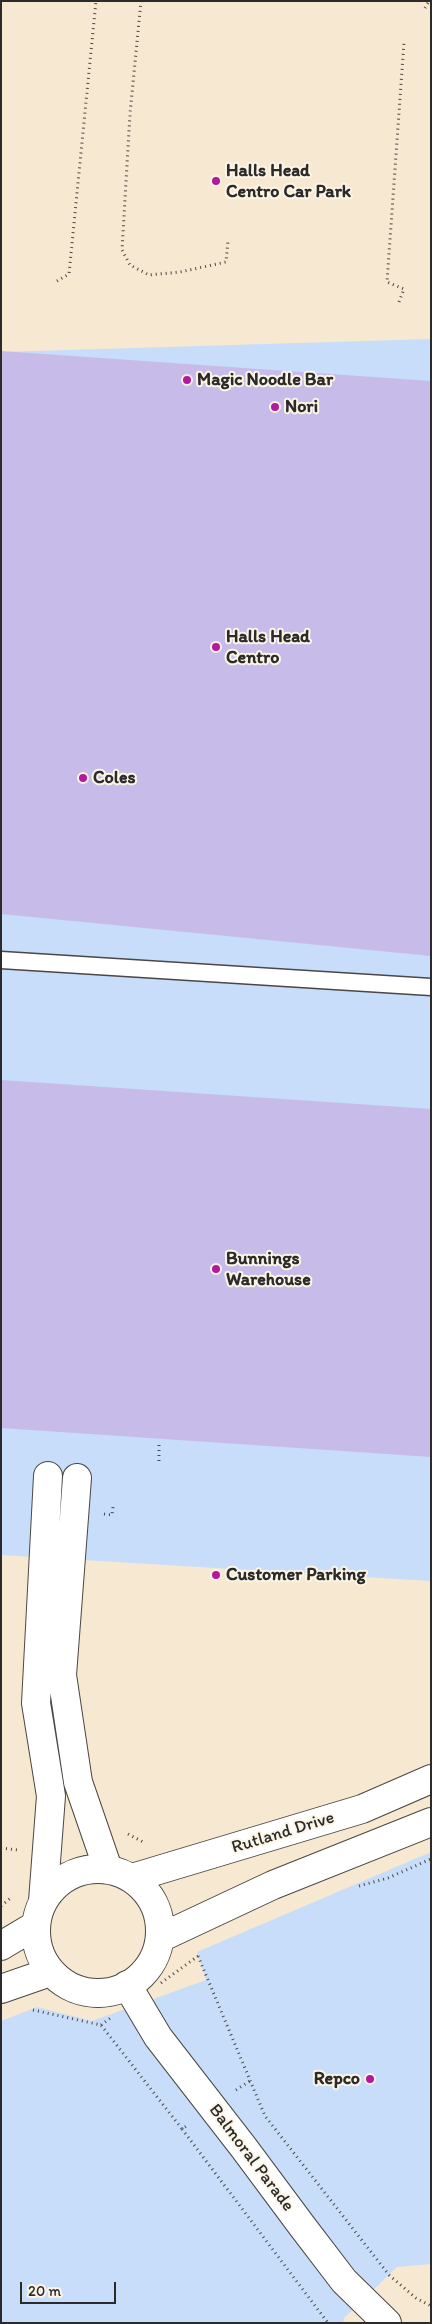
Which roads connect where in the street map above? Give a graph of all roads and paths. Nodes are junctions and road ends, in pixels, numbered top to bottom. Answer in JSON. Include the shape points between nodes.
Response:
{"nodes":[{"id":1,"x":96,"y":1,"type":"edge"},
{"id":2,"x":141,"y":1,"type":"edge"},
{"id":3,"x":429,"y":1,"type":"edge"},
{"id":4,"x":425,"y":8,"type":"dead end"},
{"id":5,"x":404,"y":42,"type":"dead end"},
{"id":6,"x":228,"y":241,"type":"dead end"},
{"id":7,"x":57,"y":281,"type":"dead end"},
{"id":8,"x":399,"y":302,"type":"dead end"},
{"id":9,"x":1,"y":960,"type":"edge"},
{"id":10,"x":431,"y":987,"type":"edge"},
{"id":11,"x":159,"y":1445,"type":"dead end"},
{"id":12,"x":159,"y":1462,"type":"dead end"},
{"id":13,"x":48,"y":1476,"type":"dead end"},
{"id":14,"x":77,"y":1478,"type":"dead end"},
{"id":15,"x":113,"y":1507,"type":"dead end"},
{"id":16,"x":97,"y":1513,"type":"dead end"},
{"id":17,"x":431,"y":1779,"type":"edge"},
{"id":18,"x":431,"y":1822,"type":"edge"},
{"id":19,"x":123,"y":1831,"type":"dead end"},
{"id":20,"x":152,"y":1847,"type":"dead end"},
{"id":21,"x":431,"y":1859,"type":"edge"},
{"id":22,"x":120,"y":1874,"type":"junction"},
{"id":23,"x":356,"y":1887,"type":"dead end"},
{"id":24,"x":40,"y":1913,"type":"junction"},
{"id":25,"x":160,"y":1938,"type":"junction"},
{"id":26,"x":1,"y":1946,"type":"edge"},
{"id":27,"x":206,"y":1952,"type":"dead end"},
{"id":28,"x":198,"y":1956,"type":"junction"},
{"id":29,"x":50,"y":1972,"type":"junction"},
{"id":30,"x":1,"y":1989,"type":"edge"},
{"id":31,"x":132,"y":1993,"type":"junction"},
{"id":32,"x":29,"y":2010,"type":"dead end"},
{"id":33,"x":182,"y":2129,"type":"dead end"},
{"id":34,"x":431,"y":2306,"type":"edge"},
{"id":35,"x":328,"y":2323,"type":"edge"},
{"id":36,"x":387,"y":2323,"type":"edge"}],
"edges":[{"from":1,"to":7,"type":"path","via":[[69,274]]},
{"from":2,"to":6,"type":"path","via":[[122,250],[130,265],[149,275],[226,262]]},
{"from":3,"to":4,"type":"path"},
{"from":5,"to":8,"type":"path","via":[[387,282],[404,289]]},
{"from":9,"to":10,"type":"lane"},
{"from":11,"to":12,"type":"path"},
{"from":13,"to":24,"type":"street","via":[[36,1703],[52,1796]]},
{"from":14,"to":22,"type":"street","via":[[62,1675],[78,1782]]},
{"from":15,"to":16,"type":"path","via":[[112,1515]]},
{"from":17,"to":22,"type":"street","name":"Rutland Drive","via":[[362,1809]]},
{"from":18,"to":25,"type":"street","via":[[273,1885]]},
{"from":19,"to":20,"type":"path"},
{"from":21,"to":23,"type":"path","via":[[388,1878]]},
{"from":22,"to":24,"type":"street","via":[[83,1870],[60,1881]]},
{"from":22,"to":25,"type":"street","via":[[149,1894],[158,1915]]},
{"from":24,"to":26,"type":"street"},
{"from":24,"to":29,"type":"street","via":[[39,1950]]},
{"from":25,"to":31,"type":"street","via":[[153,1960]]},
{"from":27,"to":28,"type":"path"},
{"from":28,"to":31,"type":"path"},
{"from":28,"to":34,"type":"path","via":[[265,2116],[389,2274],[416,2298]]},
{"from":29,"to":30,"type":"street"},
{"from":29,"to":31,"type":"street","via":[[70,1987],[94,1993],[118,1990]]},
{"from":31,"to":32,"type":"path","via":[[101,2025]]},
{"from":31,"to":36,"type":"street","name":"Balmoral Parade","via":[[158,2037],[344,2281]]},
{"from":33,"to":35,"type":"path"}]}
